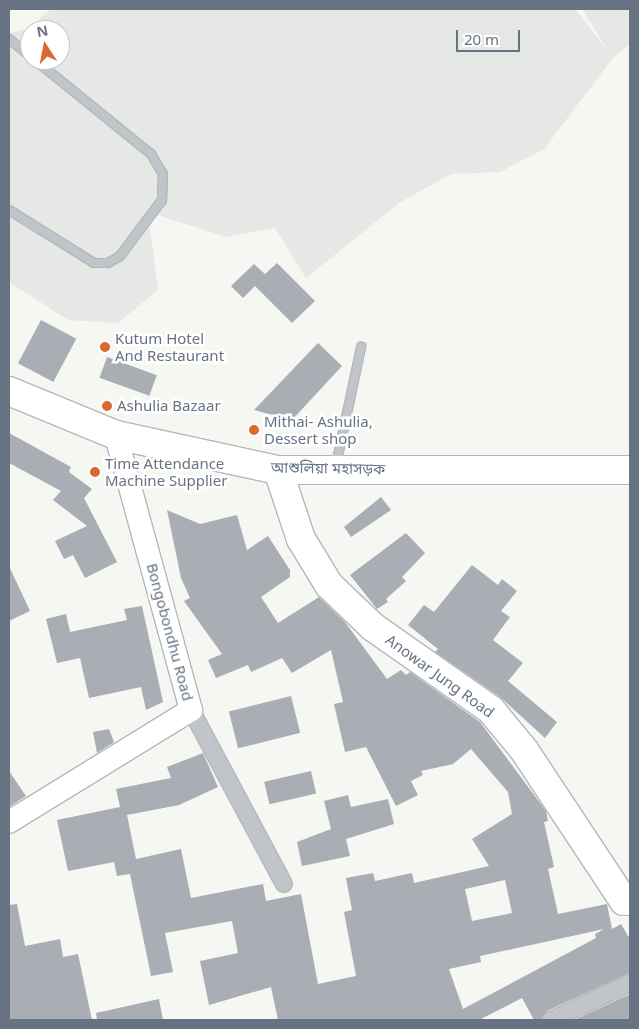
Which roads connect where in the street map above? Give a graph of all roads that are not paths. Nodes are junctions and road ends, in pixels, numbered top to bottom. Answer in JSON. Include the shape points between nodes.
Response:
{"nodes":[{"id":1,"x":9,"y":39,"type":"edge"},
{"id":2,"x":20,"y":48,"type":"edge"},
{"id":3,"x":46,"y":70,"type":"edge"},
{"id":4,"x":9,"y":210,"type":"edge"},
{"id":5,"x":361,"y":347,"type":"dead end"},
{"id":6,"x":9,"y":390,"type":"edge"},
{"id":7,"x":116,"y":435,"type":"junction"},
{"id":8,"x":278,"y":470,"type":"junction"},
{"id":9,"x":335,"y":470,"type":"junction"},
{"id":10,"x":630,"y":470,"type":"edge"},
{"id":11,"x":191,"y":710,"type":"junction"},
{"id":12,"x":9,"y":822,"type":"edge"},
{"id":13,"x":284,"y":884,"type":"dead end"},
{"id":14,"x":630,"y":901,"type":"edge"},
{"id":15,"x":630,"y":982,"type":"edge"},
{"id":16,"x":551,"y":1020,"type":"edge"}],
"edges":[{"from":1,"to":2,"type":"lane"},
{"from":3,"to":4,"type":"lane","via":[[151,154],[163,174],[162,200],[120,256],[108,263],[94,263]]},
{"from":5,"to":9,"type":"lane"},
{"from":6,"to":7,"type":"highway","name":"আশুলিয়া মহাসড়ক"},
{"from":7,"to":8,"type":"highway","name":"আশুলিয়া মহাসড়ক"},
{"from":7,"to":11,"type":"street","name":"Bongobondhu Road"},
{"from":8,"to":9,"type":"highway","name":"আশুলিয়া মহাসড়ক"},
{"from":8,"to":14,"type":"highway","name":"Anowar Jung Road","via":[[301,539],[329,585],[373,627],[491,710],[524,750],[624,901]]},
{"from":9,"to":10,"type":"highway","name":"আশুলিয়া মহাসড়ক"},
{"from":11,"to":12,"type":"street","name":"Bongobondhu Road"},
{"from":11,"to":13,"type":"street"},
{"from":15,"to":16,"type":"street"}]}
